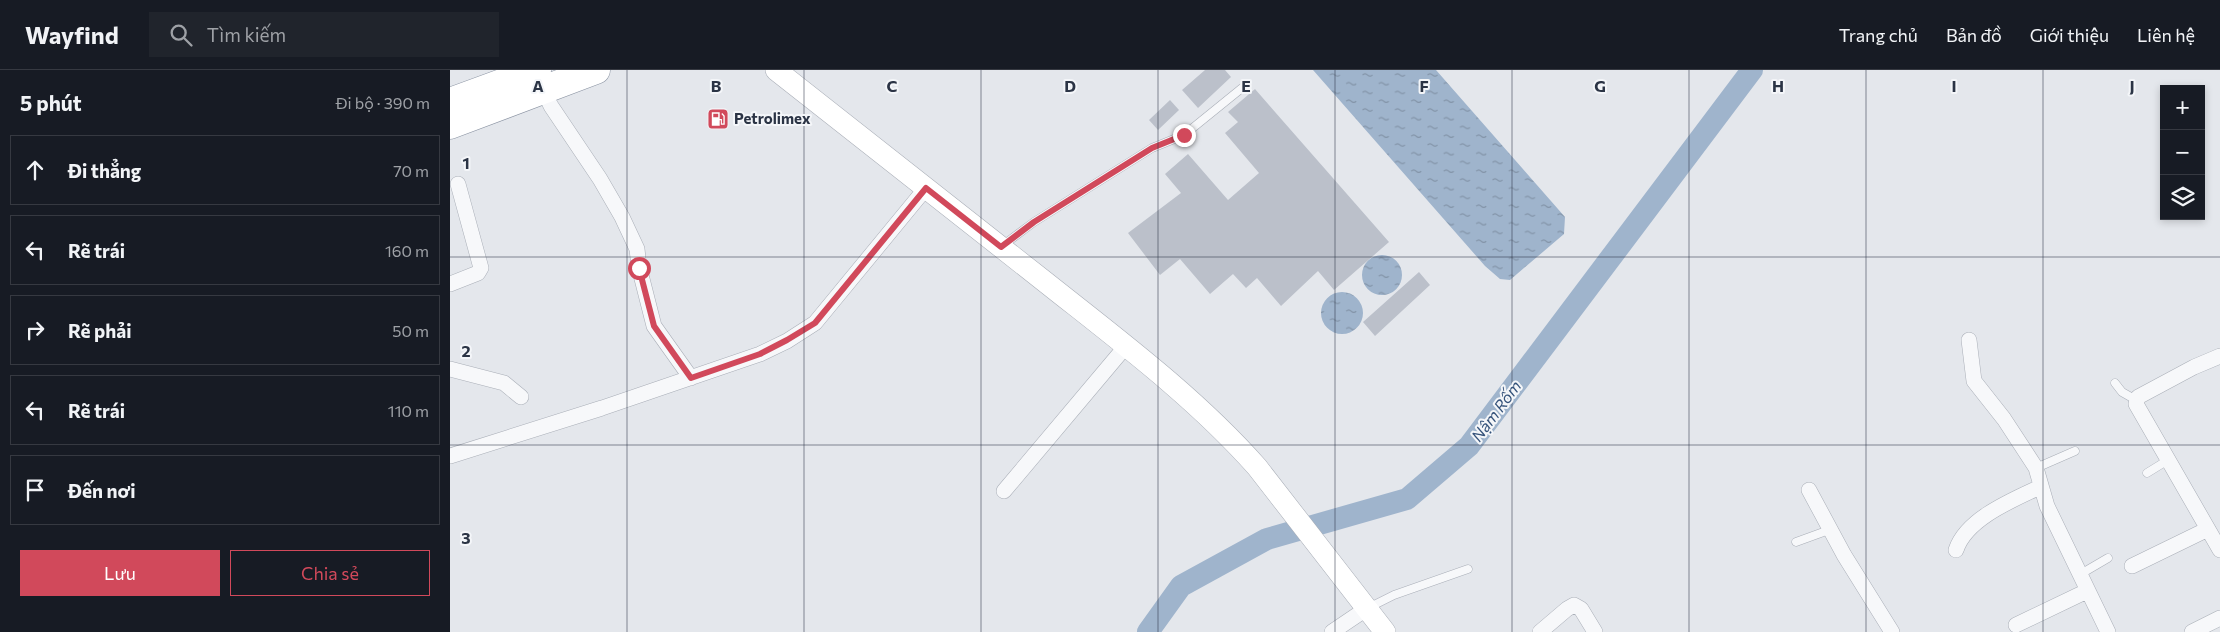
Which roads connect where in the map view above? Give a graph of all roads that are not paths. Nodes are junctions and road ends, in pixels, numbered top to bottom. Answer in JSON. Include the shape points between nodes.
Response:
{"nodes":[{"id":1,"x":596,"y":70,"type":"edge"},
{"id":2,"x":776,"y":70,"type":"edge"},
{"id":3,"x":540,"y":80,"type":"edge"},
{"id":4,"x":1242,"y":88,"type":"dead end"},
{"id":5,"x":450,"y":102,"type":"edge"},
{"id":6,"x":450,"y":125,"type":"edge"},
{"id":7,"x":458,"y":184,"type":"dead end"},
{"id":8,"x":926,"y":188,"type":"junction"},
{"id":9,"x":1001,"y":247,"type":"junction"},
{"id":10,"x":450,"y":284,"type":"edge"},
{"id":11,"x":1969,"y":340,"type":"dead end"},
{"id":12,"x":1126,"y":346,"type":"junction"},
{"id":13,"x":2220,"y":356,"type":"edge"},
{"id":14,"x":450,"y":369,"type":"edge"},
{"id":15,"x":691,"y":378,"type":"junction"},
{"id":16,"x":2115,"y":382,"type":"dead end"},
{"id":17,"x":521,"y":398,"type":"dead end"},
{"id":18,"x":2136,"y":400,"type":"junction"},
{"id":19,"x":2074,"y":451,"type":"dead end"},
{"id":20,"x":450,"y":456,"type":"edge"},
{"id":21,"x":2168,"y":460,"type":"junction"},
{"id":22,"x":2036,"y":468,"type":"junction"},
{"id":23,"x":2147,"y":473,"type":"dead end"},
{"id":24,"x":2040,"y":487,"type":"junction"},
{"id":25,"x":1809,"y":490,"type":"dead end"},
{"id":26,"x":1004,"y":491,"type":"dead end"},
{"id":27,"x":2208,"y":529,"type":"junction"},
{"id":28,"x":1829,"y":530,"type":"junction"},
{"id":29,"x":1796,"y":542,"type":"dead end"},
{"id":30,"x":1956,"y":550,"type":"dead end"},
{"id":31,"x":2220,"y":550,"type":"edge"},
{"id":32,"x":2108,"y":558,"type":"dead end"},
{"id":33,"x":2132,"y":566,"type":"dead end"},
{"id":34,"x":1468,"y":569,"type":"dead end"},
{"id":35,"x":2079,"y":575,"type":"junction"},
{"id":36,"x":2087,"y":590,"type":"junction"},
{"id":37,"x":1363,"y":604,"type":"junction"},
{"id":38,"x":2220,"y":618,"type":"edge"},
{"id":39,"x":2016,"y":624,"type":"dead end"},
{"id":40,"x":1332,"y":632,"type":"edge"},
{"id":41,"x":1385,"y":632,"type":"edge"},
{"id":42,"x":1540,"y":632,"type":"edge"},
{"id":43,"x":1595,"y":632,"type":"edge"},
{"id":44,"x":1892,"y":632,"type":"edge"},
{"id":45,"x":2108,"y":632,"type":"edge"},
{"id":46,"x":2192,"y":632,"type":"edge"}],
"edges":[{"from":1,"to":3,"type":"highway"},
{"from":2,"to":8,"type":"street"},
{"from":3,"to":5,"type":"highway"},
{"from":3,"to":6,"type":"highway"},
{"from":3,"to":15,"type":"street","via":[[556,114],[622,217],[637,249],[654,326]]},
{"from":4,"to":9,"type":"lane","via":[[1184,135],[1152,148],[1034,222]]},
{"from":7,"to":10,"type":"street","via":[[481,268],[478,273]]},
{"from":8,"to":9,"type":"street"},
{"from":8,"to":15,"type":"street","via":[[815,323],[760,354]]},
{"from":9,"to":12,"type":"street"},
{"from":11,"to":22,"type":"street","via":[[1974,381]]},
{"from":12,"to":26,"type":"street"},
{"from":12,"to":37,"type":"street","via":[[1205,414],[1257,467]]},
{"from":13,"to":18,"type":"street"},
{"from":14,"to":17,"type":"street","via":[[504,383]]},
{"from":15,"to":20,"type":"street"},
{"from":16,"to":18,"type":"lane","via":[[2122,392]]},
{"from":18,"to":21,"type":"street"},
{"from":19,"to":22,"type":"lane"},
{"from":21,"to":23,"type":"lane"},
{"from":21,"to":27,"type":"street"},
{"from":22,"to":24,"type":"street"},
{"from":24,"to":30,"type":"street","via":[[1976,522],[1959,539]]},
{"from":24,"to":35,"type":"street"},
{"from":25,"to":28,"type":"street"},
{"from":27,"to":31,"type":"street"},
{"from":27,"to":33,"type":"street"},
{"from":28,"to":29,"type":"lane"},
{"from":28,"to":44,"type":"street"},
{"from":32,"to":35,"type":"lane"},
{"from":34,"to":37,"type":"lane"},
{"from":35,"to":36,"type":"street"},
{"from":36,"to":39,"type":"street"},
{"from":36,"to":45,"type":"street"},
{"from":37,"to":40,"type":"street"},
{"from":37,"to":41,"type":"street"},
{"from":38,"to":46,"type":"street"},
{"from":42,"to":43,"type":"street","via":[[1574,605],[1581,609]]}]}
